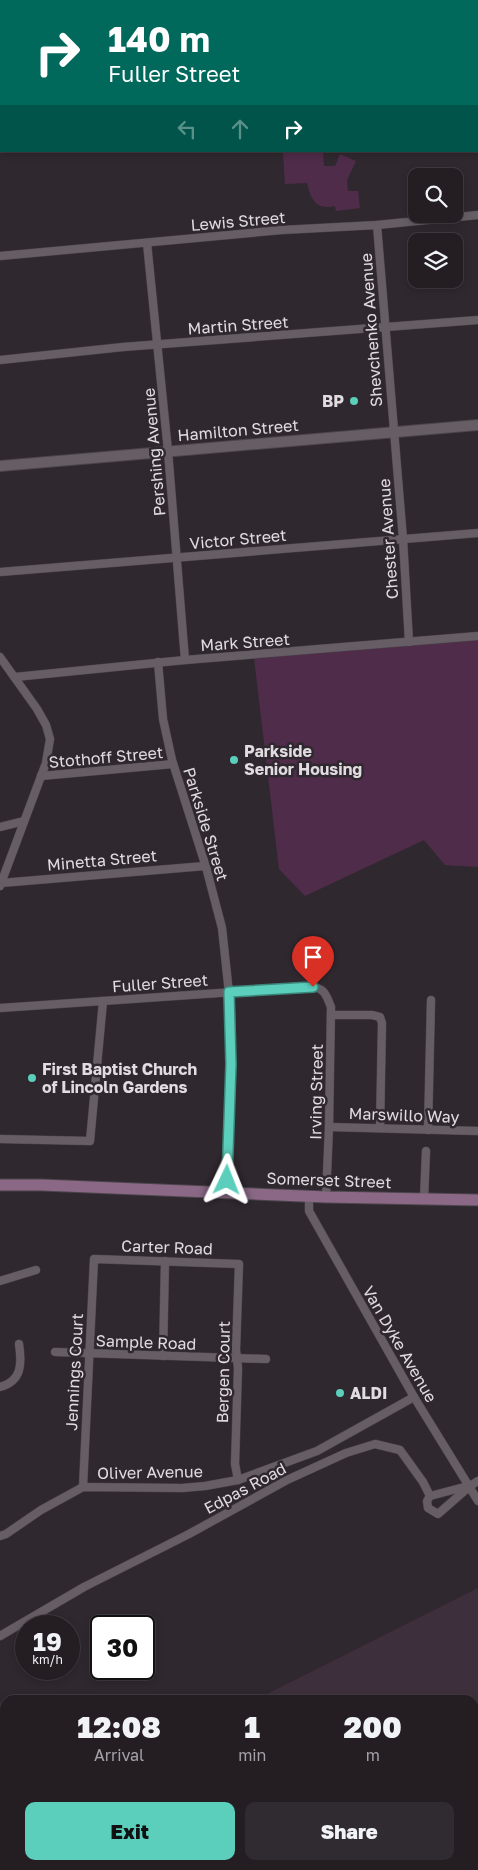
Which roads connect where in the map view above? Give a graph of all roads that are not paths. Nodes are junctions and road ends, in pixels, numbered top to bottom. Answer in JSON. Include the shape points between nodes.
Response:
{"nodes":[{"id":1,"x":478,"y":215,"type":"edge"},
{"id":2,"x":377,"y":225,"type":"junction"},
{"id":3,"x":147,"y":243,"type":"junction"},
{"id":4,"x":0,"y":256,"type":"edge"},
{"id":5,"x":478,"y":320,"type":"edge"},
{"id":6,"x":384,"y":328,"type":"junction"},
{"id":7,"x":159,"y":345,"type":"junction"},
{"id":8,"x":0,"y":360,"type":"edge"},
{"id":9,"x":478,"y":426,"type":"edge"},
{"id":10,"x":393,"y":433,"type":"junction"},
{"id":11,"x":168,"y":450,"type":"junction"},
{"id":12,"x":0,"y":466,"type":"edge"},
{"id":13,"x":478,"y":533,"type":"edge"},
{"id":14,"x":403,"y":539,"type":"junction"},
{"id":15,"x":176,"y":557,"type":"junction"},
{"id":16,"x":0,"y":572,"type":"edge"},
{"id":17,"x":478,"y":636,"type":"edge"},
{"id":18,"x":409,"y":642,"type":"junction"},
{"id":19,"x":0,"y":657,"type":"edge"},
{"id":20,"x":185,"y":660,"type":"junction"},
{"id":21,"x":158,"y":662,"type":"junction"},
{"id":22,"x":15,"y":677,"type":"junction"},
{"id":23,"x":173,"y":764,"type":"junction"},
{"id":24,"x":41,"y":776,"type":"junction"},
{"id":25,"x":24,"y":821,"type":"junction"},
{"id":26,"x":0,"y":827,"type":"edge"},
{"id":27,"x":205,"y":866,"type":"junction"},
{"id":28,"x":0,"y":884,"type":"edge"},
{"id":29,"x":322,"y":989,"type":"joint"},
{"id":30,"x":229,"y":992,"type":"junction"},
{"id":31,"x":431,"y":1000,"type":"dead end"},
{"id":32,"x":103,"y":1001,"type":"junction"},
{"id":33,"x":0,"y":1008,"type":"edge"},
{"id":34,"x":331,"y":1015,"type":"junction"},
{"id":35,"x":329,"y":1127,"type":"junction"},
{"id":36,"x":380,"y":1128,"type":"junction"},
{"id":37,"x":428,"y":1130,"type":"junction"},
{"id":38,"x":478,"y":1131,"type":"edge"},
{"id":39,"x":0,"y":1139,"type":"edge"},
{"id":40,"x":426,"y":1151,"type":"dead end"},
{"id":41,"x":0,"y":1185,"type":"edge"},
{"id":42,"x":227,"y":1193,"type":"junction"},
{"id":43,"x":309,"y":1196,"type":"junction"},
{"id":44,"x":326,"y":1197,"type":"junction"},
{"id":45,"x":424,"y":1199,"type":"junction"},
{"id":46,"x":478,"y":1200,"type":"edge"},
{"id":47,"x":94,"y":1259,"type":"joint"},
{"id":48,"x":165,"y":1261,"type":"junction"},
{"id":49,"x":239,"y":1264,"type":"joint"},
{"id":50,"x":36,"y":1270,"type":"dead end"},
{"id":51,"x":0,"y":1281,"type":"edge"},
{"id":52,"x":19,"y":1344,"type":"dead end"},
{"id":53,"x":55,"y":1352,"type":"dead end"},
{"id":54,"x":89,"y":1353,"type":"junction"},
{"id":55,"x":163,"y":1356,"type":"junction"},
{"id":56,"x":237,"y":1358,"type":"junction"},
{"id":57,"x":266,"y":1359,"type":"dead end"},
{"id":58,"x":0,"y":1387,"type":"edge"},
{"id":59,"x":414,"y":1398,"type":"junction"},
{"id":60,"x":238,"y":1480,"type":"junction"},
{"id":61,"x":478,"y":1481,"type":"edge"},
{"id":62,"x":470,"y":1486,"type":"junction"},
{"id":63,"x":83,"y":1487,"type":"junction"},
{"id":64,"x":430,"y":1496,"type":"junction"},
{"id":65,"x":478,"y":1501,"type":"edge"},
{"id":66,"x":0,"y":1536,"type":"edge"},
{"id":67,"x":0,"y":1636,"type":"edge"}],
"edges":[{"from":1,"to":2,"type":"street","name":"Lewis Street"},
{"from":2,"to":3,"type":"street","name":"Lewis Street"},
{"from":2,"to":6,"type":"street","name":"Shevchenko Avenue"},
{"from":3,"to":4,"type":"street","name":"Lewis Street"},
{"from":3,"to":7,"type":"street","name":"Pershing Avenue"},
{"from":5,"to":6,"type":"street","name":"Martin Street"},
{"from":6,"to":7,"type":"street","name":"Martin Street"},
{"from":6,"to":10,"type":"street","name":"Shevchenko Avenue"},
{"from":7,"to":8,"type":"street","name":"Martin Street"},
{"from":7,"to":11,"type":"street","name":"Pershing Avenue"},
{"from":9,"to":10,"type":"street","name":"Hamilton Street"},
{"from":10,"to":11,"type":"street","name":"Hamilton Street"},
{"from":10,"to":14,"type":"street","name":"Chester Avenue"},
{"from":11,"to":12,"type":"street","name":"Hamilton Street"},
{"from":11,"to":15,"type":"street","name":"Pershing Avenue"},
{"from":13,"to":14,"type":"street","name":"Victor Street"},
{"from":14,"to":15,"type":"street","name":"Victor Street"},
{"from":14,"to":18,"type":"street","name":"Chester Avenue"},
{"from":15,"to":16,"type":"street","name":"Victor Street"},
{"from":15,"to":20,"type":"street","name":"Pershing Avenue"},
{"from":17,"to":18,"type":"street","name":"Mark Street"},
{"from":18,"to":20,"type":"street","name":"Mark Street"},
{"from":19,"to":22,"type":"street"},
{"from":20,"to":21,"type":"street","name":"Mark Street"},
{"from":21,"to":22,"type":"street","name":"Mark Street"},
{"from":21,"to":23,"type":"street","name":"Parkside Street","via":[[163,719]]},
{"from":22,"to":24,"type":"street","via":[[37,709],[50,739]]},
{"from":23,"to":24,"type":"street","name":"Stothoff Street"},
{"from":23,"to":27,"type":"street","name":"Parkside Street"},
{"from":24,"to":25,"type":"street"},
{"from":25,"to":26,"type":"street"},
{"from":25,"to":28,"type":"street"},
{"from":27,"to":28,"type":"street","name":"Minetta Street"},
{"from":27,"to":30,"type":"street","name":"Parkside Street","via":[[222,928]]},
{"from":29,"to":30,"type":"street","name":"Fuller Street"},
{"from":29,"to":34,"type":"street","name":"Irving Street","via":[[331,1007]]},
{"from":30,"to":32,"type":"street","name":"Fuller Street"},
{"from":30,"to":42,"type":"street","name":"Parkside Street","via":[[231,1064]]},
{"from":31,"to":37,"type":"street"},
{"from":32,"to":33,"type":"street","name":"Fuller Street"},
{"from":32,"to":39,"type":"street","via":[[90,1141]]},
{"from":34,"to":35,"type":"street","name":"Irving Street"},
{"from":34,"to":36,"type":"street","via":[[380,1017]]},
{"from":35,"to":36,"type":"street","name":"Marswillo Way"},
{"from":35,"to":44,"type":"street","name":"Irving Street"},
{"from":36,"to":37,"type":"street","name":"Marswillo Way"},
{"from":37,"to":38,"type":"street","name":"Marswillo Way"},
{"from":40,"to":45,"type":"street"},
{"from":41,"to":42,"type":"main road","name":"Somerset Street"},
{"from":42,"to":43,"type":"main road","name":"Somerset Street"},
{"from":43,"to":44,"type":"main road","name":"Somerset Street"},
{"from":43,"to":59,"type":"street","name":"Van Dyke Avenue","via":[[309,1211]]},
{"from":44,"to":45,"type":"main road","name":"Somerset Street"},
{"from":45,"to":46,"type":"main road","name":"Somerset Street"},
{"from":47,"to":48,"type":"street","name":"Carter Road"},
{"from":47,"to":54,"type":"street","name":"Jennings Court"},
{"from":48,"to":49,"type":"street","name":"Carter Road"},
{"from":48,"to":55,"type":"street"},
{"from":49,"to":56,"type":"street","name":"Bergen Court"},
{"from":50,"to":51,"type":"street"},
{"from":52,"to":58,"type":"street","via":[[21,1356],[17,1376],[13,1382]]},
{"from":53,"to":54,"type":"street","name":"Sample Road"},
{"from":54,"to":55,"type":"street","name":"Sample Road"},
{"from":54,"to":63,"type":"street","name":"Jennings Court"},
{"from":55,"to":56,"type":"street","name":"Sample Road"},
{"from":56,"to":57,"type":"street","name":"Sample Road"},
{"from":56,"to":60,"type":"street","name":"Bergen Court","via":[[235,1464]]},
{"from":59,"to":60,"type":"street","name":"Oliver Avenue","via":[[316,1451]]},
{"from":59,"to":62,"type":"street","name":"Van Dyke Avenue"},
{"from":60,"to":63,"type":"street","name":"Oliver Avenue","via":[[182,1488]]},
{"from":61,"to":62,"type":"street"},
{"from":62,"to":64,"type":"street"},
{"from":62,"to":64,"type":"street","name":"Edpas Road","via":[[438,1514],[428,1508]]},
{"from":62,"to":65,"type":"street","name":"Van Dyke Avenue"},
{"from":63,"to":66,"type":"street","name":"Oliver Avenue"},
{"from":64,"to":67,"type":"street","name":"Edpas Road","via":[[400,1450],[375,1444],[346,1452],[84,1587]]}]}
